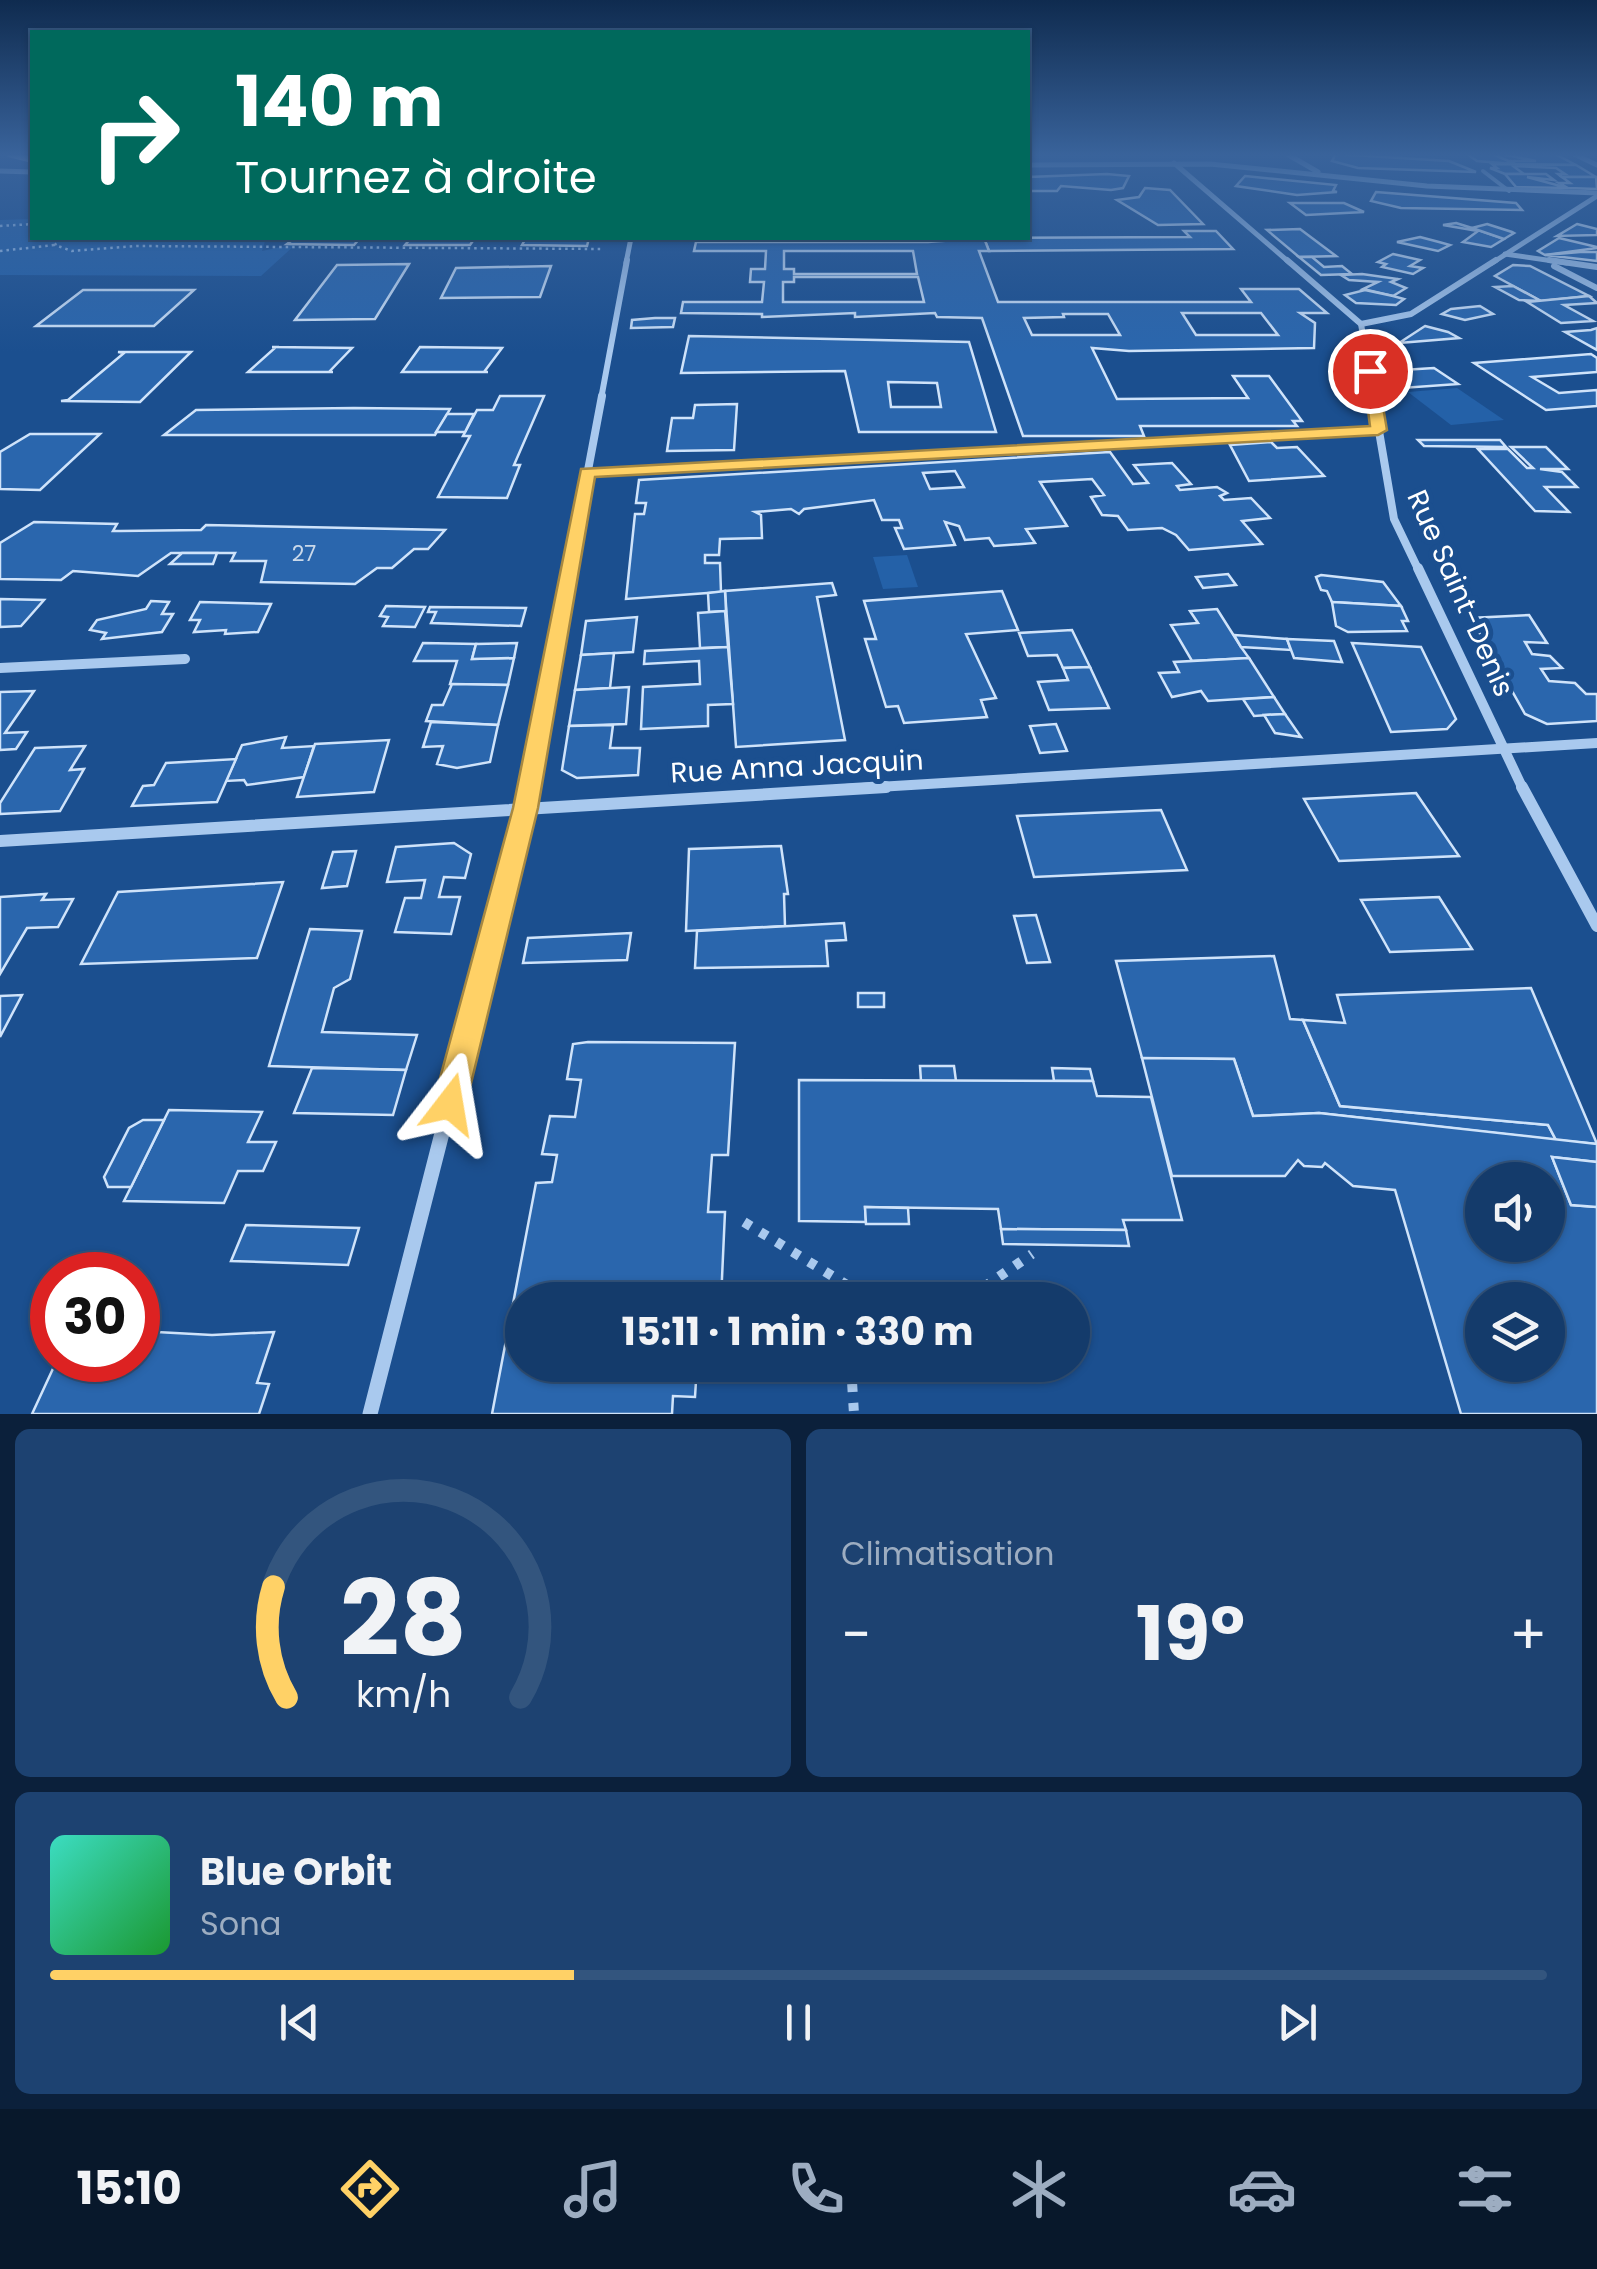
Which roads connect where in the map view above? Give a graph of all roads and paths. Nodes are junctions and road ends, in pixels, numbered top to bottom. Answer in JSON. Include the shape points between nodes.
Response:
{"nodes":[{"id":1,"x":1240,"y":220,"type":"edge"},
{"id":2,"x":1557,"y":220,"type":"edge"},
{"id":3,"x":30,"y":224,"type":"edge"},
{"id":4,"x":0,"y":226,"type":"edge"},
{"id":5,"x":59,"y":240,"type":"edge"},
{"id":6,"x":630,"y":240,"type":"edge"},
{"id":7,"x":55,"y":245,"type":"junction"},
{"id":8,"x":628,"y":249,"type":"junction"},
{"id":9,"x":0,"y":250,"type":"edge"},
{"id":10,"x":1505,"y":254,"type":"junction"},
{"id":11,"x":1548,"y":263,"type":"junction"},
{"id":12,"x":1597,"y":267,"type":"edge"},
{"id":13,"x":1597,"y":288,"type":"edge"},
{"id":14,"x":1361,"y":324,"type":"junction"},
{"id":15,"x":1378,"y":430,"type":"junction"},
{"id":16,"x":587,"y":473,"type":"junction"},
{"id":17,"x":185,"y":659,"type":"dead end"},
{"id":18,"x":0,"y":668,"type":"edge"},
{"id":19,"x":1597,"y":743,"type":"edge"},
{"id":20,"x":1502,"y":749,"type":"junction"},
{"id":21,"x":525,"y":808,"type":"junction"},
{"id":22,"x":0,"y":841,"type":"edge"},
{"id":23,"x":1597,"y":926,"type":"edge"},
{"id":24,"x":744,"y":1222,"type":"dead end"},
{"id":25,"x":1032,"y":1254,"type":"dead end"},
{"id":26,"x":842,"y":1282,"type":"edge"},
{"id":27,"x":991,"y":1282,"type":"edge"},
{"id":28,"x":852,"y":1382,"type":"edge"},
{"id":29,"x":370,"y":1414,"type":"edge"},
{"id":30,"x":854,"y":1414,"type":"edge"}],
"edges":[{"from":1,"to":14,"type":"street"},
{"from":2,"to":10,"type":"street"},
{"from":3,"to":4,"type":"path"},
{"from":5,"to":7,"type":"path"},
{"from":6,"to":8,"type":"street"},
{"from":7,"to":8,"type":"path"},
{"from":7,"to":9,"type":"path"},
{"from":8,"to":16,"type":"street"},
{"from":10,"to":11,"type":"street"},
{"from":10,"to":14,"type":"street","via":[[1411,314]]},
{"from":11,"to":12,"type":"street"},
{"from":11,"to":13,"type":"street"},
{"from":14,"to":15,"type":"street","name":"Rue Saint-Denis"},
{"from":15,"to":16,"type":"lane"},
{"from":15,"to":20,"type":"street","name":"Rue Saint-Denis","via":[[1394,519]]},
{"from":16,"to":21,"type":"street"},
{"from":17,"to":18,"type":"street"},
{"from":19,"to":20,"type":"street","name":"Rue Anna Jacquin"},
{"from":20,"to":21,"type":"street","name":"Rue Anna Jacquin"},
{"from":20,"to":23,"type":"street","name":"Rue Saint-Denis"},
{"from":21,"to":22,"type":"street","name":"Rue Anna Jacquin"},
{"from":21,"to":29,"type":"street"},
{"from":24,"to":26,"type":"path"},
{"from":25,"to":27,"type":"path"},
{"from":28,"to":30,"type":"path"}]}
